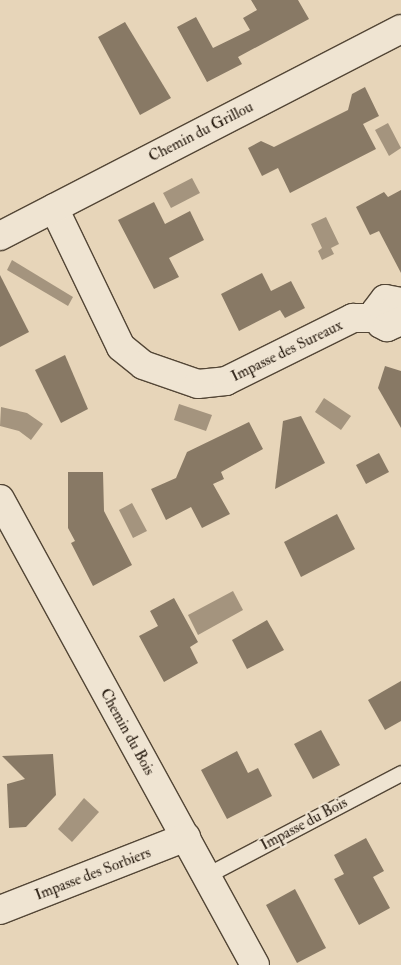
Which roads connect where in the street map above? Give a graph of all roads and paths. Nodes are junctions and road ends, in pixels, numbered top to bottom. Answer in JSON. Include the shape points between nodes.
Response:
{"nodes":[{"id":1,"x":401,"y":29,"type":"edge"},
{"id":2,"x":54,"y":208,"type":"junction"},
{"id":3,"x":0,"y":236,"type":"edge"},
{"id":4,"x":401,"y":302,"type":"edge"},
{"id":5,"x":389,"y":319,"type":"edge"},
{"id":6,"x":0,"y":499,"type":"edge"},
{"id":7,"x":401,"y":773,"type":"edge"},
{"id":8,"x":186,"y":837,"type":"junction"},
{"id":9,"x":207,"y":875,"type":"junction"},
{"id":10,"x":0,"y":910,"type":"edge"},
{"id":11,"x":255,"y":965,"type":"edge"}],
"edges":[{"from":1,"to":2,"type":"street","name":"Chemin du Grillou"},
{"from":2,"to":3,"type":"street","name":"Chemin du Grillou"},
{"from":2,"to":5,"type":"street","name":"Impasse des Sureaux","via":[[121,347],[143,365],[198,384],[226,381],[353,318]]},
{"from":4,"to":5,"type":"street","name":"Impasse des Sureaux","via":[[385,299],[376,311]]},
{"from":6,"to":8,"type":"street","name":"Chemin du Bois"},
{"from":7,"to":9,"type":"lane","name":"Impasse du Bois"},
{"from":8,"to":9,"type":"street","name":"Chemin du Bois"},
{"from":8,"to":10,"type":"street","name":"Impasse des Sorbiers"},
{"from":9,"to":11,"type":"street","name":"Chemin du Bois"}]}
